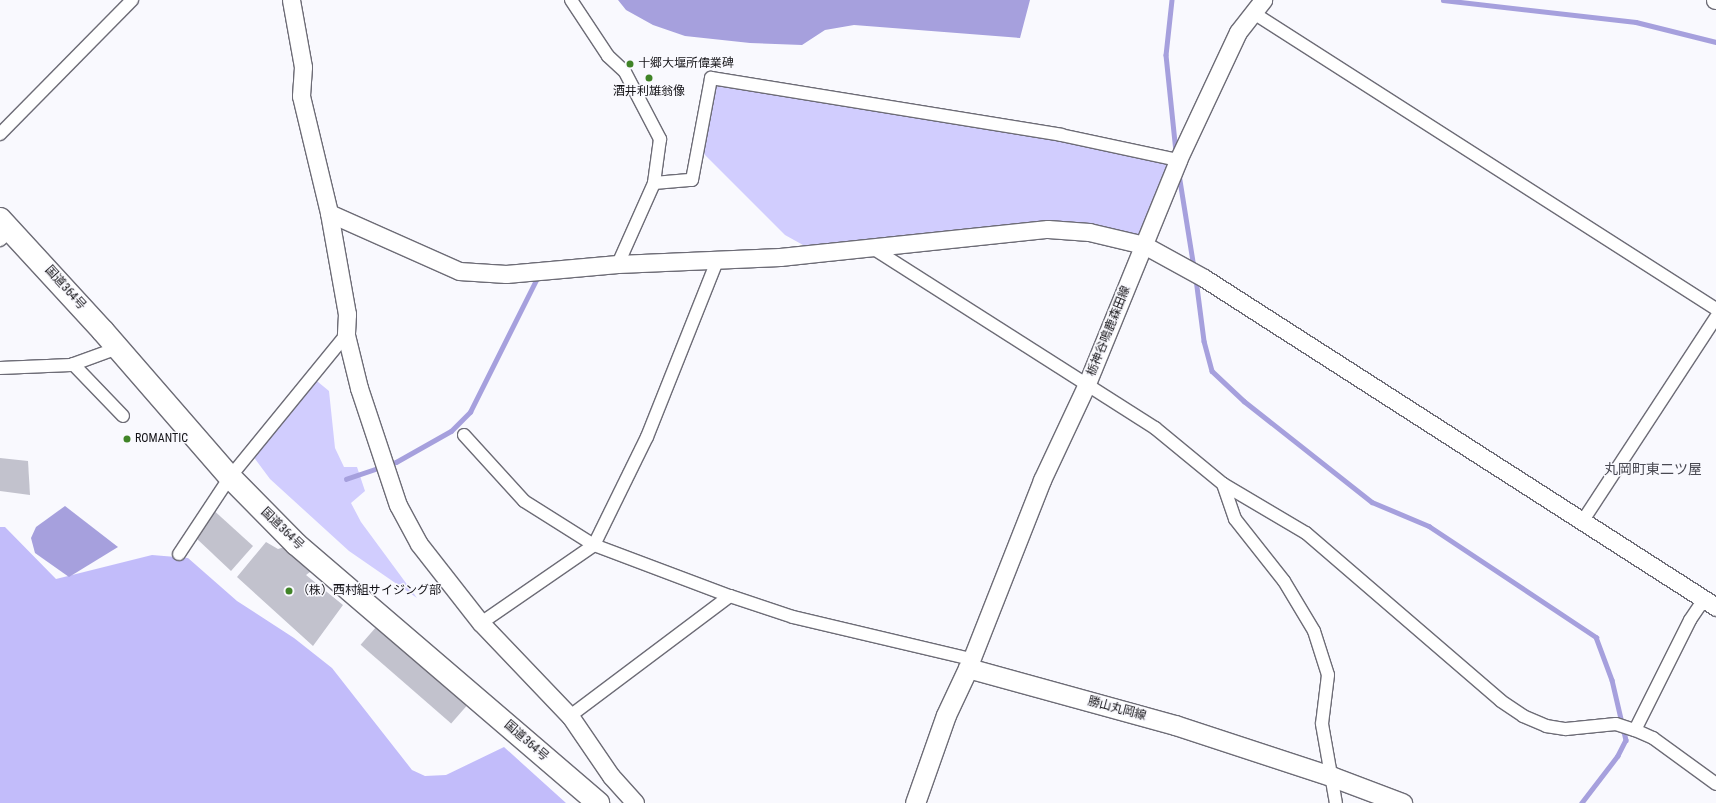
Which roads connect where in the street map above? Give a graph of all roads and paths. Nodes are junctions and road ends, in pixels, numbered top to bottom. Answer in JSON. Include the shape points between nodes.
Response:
{"nodes":[{"id":1,"x":132,"y":0,"type":"edge"},
{"id":2,"x":291,"y":0,"type":"edge"},
{"id":3,"x":571,"y":0,"type":"edge"},
{"id":4,"x":1258,"y":6,"type":"edge"},
{"id":5,"x":0,"y":134,"type":"edge"},
{"id":6,"x":1178,"y":160,"type":"junction"},
{"id":7,"x":654,"y":183,"type":"junction"},
{"id":8,"x":329,"y":213,"type":"junction"},
{"id":9,"x":4,"y":230,"type":"edge"},
{"id":10,"x":1144,"y":245,"type":"junction"},
{"id":11,"x":874,"y":249,"type":"junction"},
{"id":12,"x":718,"y":259,"type":"junction"},
{"id":13,"x":618,"y":264,"type":"junction"},
{"id":14,"x":1716,"y":309,"type":"edge"},
{"id":15,"x":1716,"y":317,"type":"edge"},
{"id":16,"x":346,"y":335,"type":"junction"},
{"id":17,"x":118,"y":348,"type":"junction"},
{"id":18,"x":73,"y":364,"type":"junction"},
{"id":19,"x":0,"y":368,"type":"edge"},
{"id":20,"x":1086,"y":386,"type":"junction"},
{"id":21,"x":123,"y":416,"type":"dead end"},
{"id":22,"x":464,"y":435,"type":"dead end"},
{"id":23,"x":230,"y":477,"type":"junction"},
{"id":24,"x":1223,"y":484,"type":"junction"},
{"id":25,"x":1582,"y":522,"type":"junction"},
{"id":26,"x":594,"y":545,"type":"junction"},
{"id":27,"x":179,"y":554,"type":"dead end"},
{"id":28,"x":730,"y":596,"type":"junction"},
{"id":29,"x":1710,"y":603,"type":"edge"},
{"id":30,"x":481,"y":623,"type":"junction"},
{"id":31,"x":969,"y":664,"type":"junction"},
{"id":32,"x":570,"y":716,"type":"junction"},
{"id":33,"x":1635,"y":730,"type":"junction"},
{"id":34,"x":1334,"y":777,"type":"junction"},
{"id":35,"x":1716,"y":784,"type":"edge"},
{"id":36,"x":598,"y":803,"type":"edge"},
{"id":37,"x":635,"y":803,"type":"edge"},
{"id":38,"x":915,"y":803,"type":"edge"},
{"id":39,"x":1336,"y":803,"type":"edge"},
{"id":40,"x":1402,"y":803,"type":"edge"}],
"edges":[{"from":1,"to":5,"type":"street"},
{"from":2,"to":8,"type":"street","via":[[303,67],[300,96]]},
{"from":3,"to":7,"type":"street","via":[[608,56],[625,72],[660,139]]},
{"from":4,"to":6,"type":"street","name":"栃神谷鳴鹿森田線","via":[[1223,62]]},
{"from":4,"to":14,"type":"street"},
{"from":6,"to":7,"type":"street","via":[[1061,135],[711,78],[692,180]]},
{"from":6,"to":10,"type":"street","name":"栃神谷鳴鹿森田線"},
{"from":7,"to":13,"type":"street"},
{"from":8,"to":13,"type":"street","via":[[459,271],[506,274]]},
{"from":8,"to":16,"type":"street","via":[[347,314]]},
{"from":9,"to":17,"type":"highway","name":"国道364号"},
{"from":10,"to":11,"type":"street","via":[[1089,232],[1048,230]]},
{"from":10,"to":20,"type":"street","name":"栃神谷鳴鹿森田線"},
{"from":10,"to":25,"type":"street","via":[[1204,278]]},
{"from":11,"to":12,"type":"street"},
{"from":11,"to":20,"type":"street","via":[[1053,362]]},
{"from":12,"to":13,"type":"street"},
{"from":12,"to":26,"type":"street","via":[[647,437]]},
{"from":15,"to":25,"type":"street"},
{"from":16,"to":23,"type":"street"},
{"from":16,"to":30,"type":"street","via":[[359,388],[398,505],[419,544]]},
{"from":17,"to":18,"type":"street"},
{"from":17,"to":23,"type":"highway","name":"国道364号"},
{"from":18,"to":19,"type":"street"},
{"from":18,"to":21,"type":"street"},
{"from":20,"to":24,"type":"street","via":[[1155,428]]},
{"from":20,"to":31,"type":"street","name":"栃神谷鳴鹿森田線","via":[[1042,480]]},
{"from":22,"to":26,"type":"street","via":[[524,501]]},
{"from":23,"to":27,"type":"street"},
{"from":23,"to":36,"type":"highway","name":"国道364号","via":[[296,544]]},
{"from":24,"to":33,"type":"street","via":[[1306,533],[1501,701],[1523,716],[1546,726],[1566,729],[1616,724]]},
{"from":24,"to":34,"type":"street","via":[[1235,520],[1284,581],[1314,631],[1328,675],[1322,724]]},
{"from":25,"to":29,"type":"street"},
{"from":26,"to":28,"type":"street"},
{"from":26,"to":30,"type":"street"},
{"from":28,"to":31,"type":"street","via":[[792,617]]},
{"from":28,"to":32,"type":"street"},
{"from":29,"to":33,"type":"street","via":[[1690,620]]},
{"from":30,"to":32,"type":"street"},
{"from":31,"to":34,"type":"main road","name":"勝山丸岡線","via":[[1175,725]]},
{"from":31,"to":38,"type":"main road","via":[[946,715]]},
{"from":32,"to":37,"type":"street","via":[[611,776]]},
{"from":33,"to":35,"type":"street","via":[[1653,738]]},
{"from":34,"to":39,"type":"street"},
{"from":34,"to":40,"type":"main road","name":"勝山丸岡線"}]}
